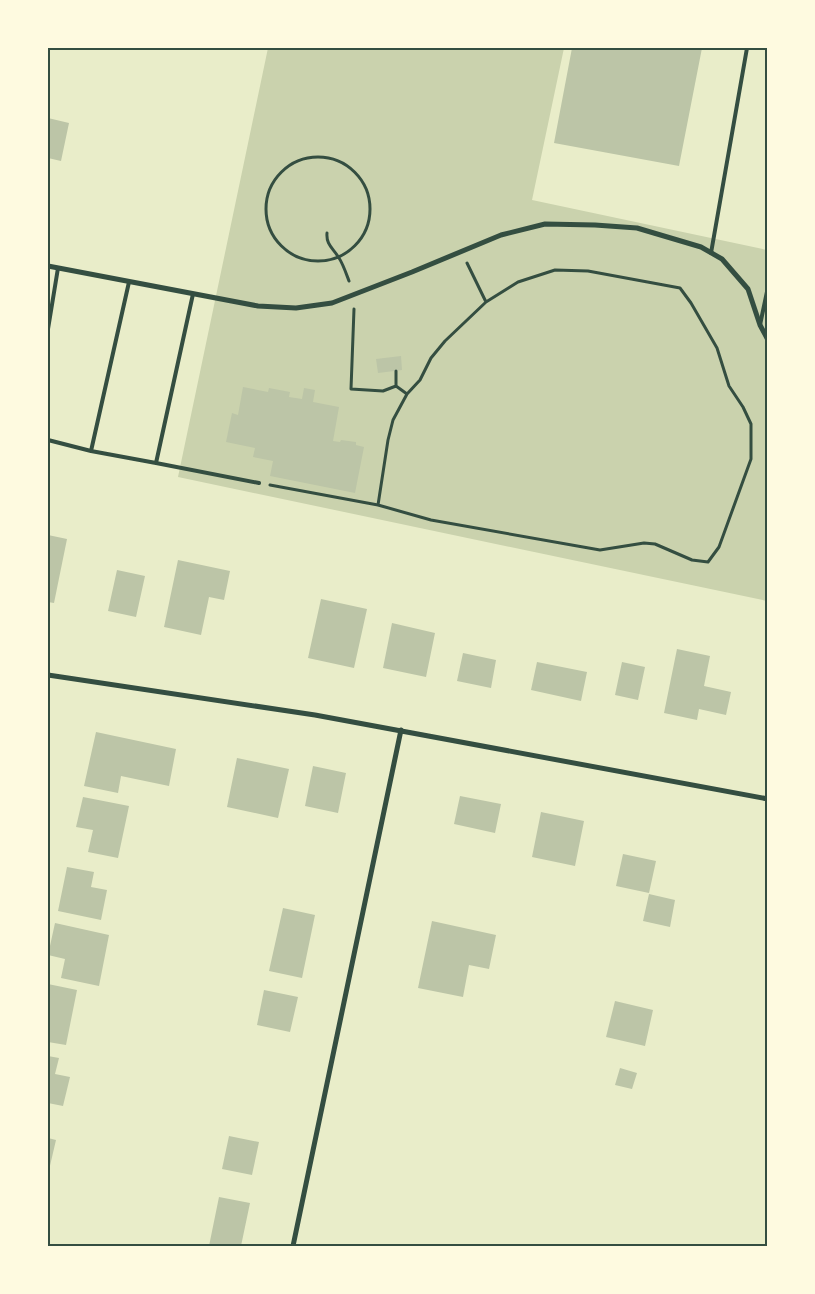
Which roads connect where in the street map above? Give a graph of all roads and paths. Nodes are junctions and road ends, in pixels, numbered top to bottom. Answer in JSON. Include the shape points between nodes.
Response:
{"nodes":[{"id":1,"x":747,"y":48,"type":"edge"},
{"id":2,"x":327,"y":233,"type":"dead end"},
{"id":3,"x":462,"y":251,"type":"junction"},
{"id":4,"x":711,"y":253,"type":"junction"},
{"id":5,"x":339,"y":257,"type":"junction"},
{"id":6,"x":48,"y":266,"type":"edge"},
{"id":7,"x":58,"y":268,"type":"junction"},
{"id":8,"x":129,"y":282,"type":"junction"},
{"id":9,"x":768,"y":287,"type":"edge"},
{"id":10,"x":193,"y":294,"type":"junction"},
{"id":11,"x":354,"y":294,"type":"junction"},
{"id":12,"x":486,"y":302,"type":"junction"},
{"id":13,"x":760,"y":326,"type":"junction"},
{"id":14,"x":48,"y":329,"type":"edge"},
{"id":15,"x":768,"y":340,"type":"edge"},
{"id":16,"x":396,"y":370,"type":"dead end"},
{"id":17,"x":396,"y":386,"type":"junction"},
{"id":18,"x":407,"y":394,"type":"junction"},
{"id":19,"x":48,"y":440,"type":"edge"},
{"id":20,"x":91,"y":451,"type":"junction"},
{"id":21,"x":156,"y":463,"type":"junction"},
{"id":22,"x":259,"y":483,"type":"joint"},
{"id":23,"x":378,"y":505,"type":"junction"},
{"id":24,"x":48,"y":674,"type":"edge"},
{"id":25,"x":401,"y":730,"type":"junction"},
{"id":26,"x":768,"y":799,"type":"edge"},
{"id":27,"x":293,"y":1246,"type":"edge"}],
"edges":[{"from":1,"to":4,"type":"lane"},
{"from":2,"to":5,"type":"path","via":[[332,250]]},
{"from":3,"to":4,"type":"street","via":[[501,235],[545,224],[637,228],[702,247]]},
{"from":3,"to":11,"type":"street"},
{"from":3,"to":12,"type":"path"},
{"from":4,"to":13,"type":"street","via":[[722,259],[748,290]]},
{"from":5,"to":5,"type":"path","via":[[314,262],[286,250],[276,239],[268,224],[269,190],[276,177],[289,166],[309,158],[328,158],[345,164],[360,177],[372,206],[368,226],[358,244]]},
{"from":5,"to":11,"type":"path"},
{"from":6,"to":7,"type":"street"},
{"from":7,"to":8,"type":"street"},
{"from":7,"to":14,"type":"lane"},
{"from":8,"to":10,"type":"street"},
{"from":8,"to":20,"type":"lane"},
{"from":9,"to":13,"type":"lane"},
{"from":10,"to":11,"type":"street","via":[[258,306],[296,308],[332,303]]},
{"from":10,"to":21,"type":"lane"},
{"from":11,"to":17,"type":"path","via":[[351,389],[383,391]]},
{"from":12,"to":18,"type":"path","via":[[445,341]]},
{"from":12,"to":23,"type":"path","via":[[518,282],[555,270],[588,270],[680,288],[717,348],[729,386],[751,424],[751,460],[719,546],[708,562],[692,560],[644,542],[600,550],[431,520]]},
{"from":13,"to":15,"type":"street"},
{"from":16,"to":17,"type":"path"},
{"from":17,"to":18,"type":"path"},
{"from":18,"to":23,"type":"path","via":[[393,420]]},
{"from":19,"to":20,"type":"lane"},
{"from":20,"to":21,"type":"lane"},
{"from":21,"to":22,"type":"lane"},
{"from":22,"to":23,"type":"path"},
{"from":24,"to":25,"type":"street"},
{"from":25,"to":26,"type":"street"},
{"from":25,"to":27,"type":"street"}]}
